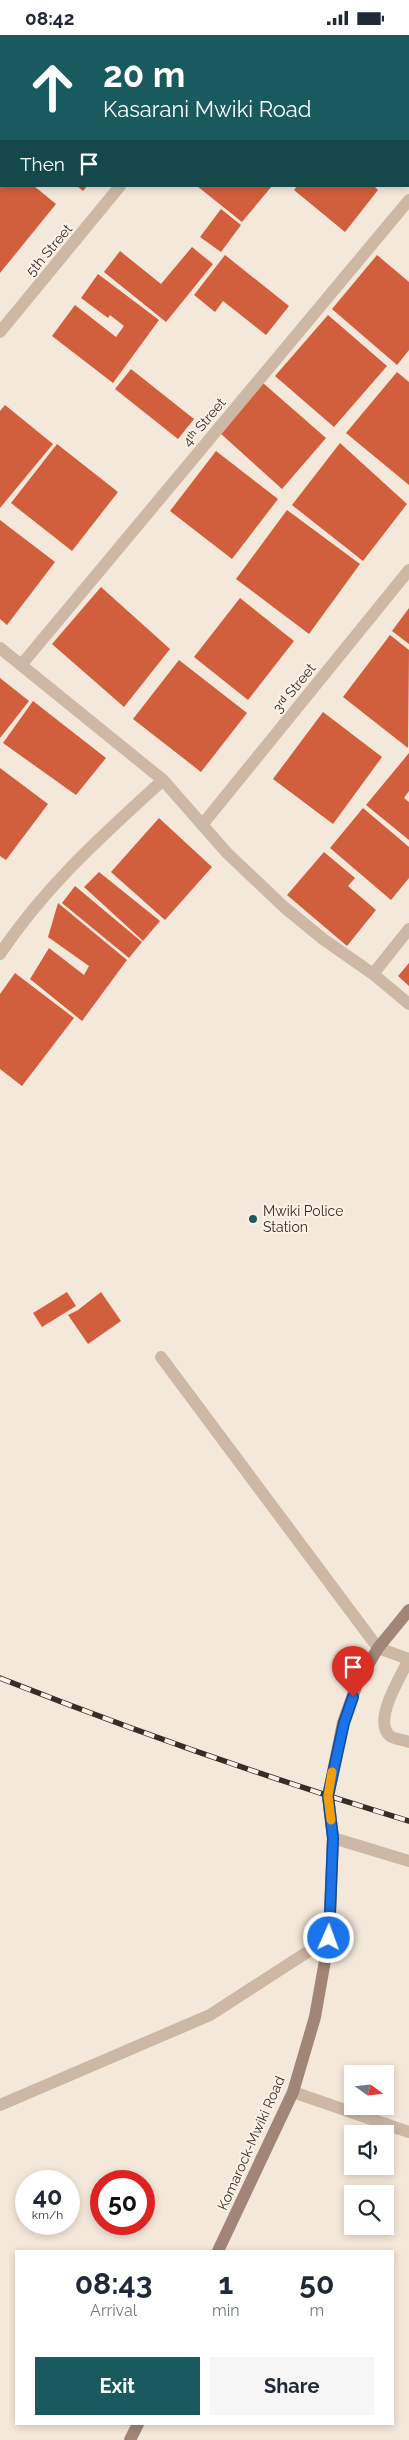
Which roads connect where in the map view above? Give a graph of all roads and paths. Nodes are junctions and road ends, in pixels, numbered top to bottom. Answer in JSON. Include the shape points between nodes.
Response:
{"nodes":[{"id":1,"x":119,"y":187,"type":"edge"},
{"id":2,"x":409,"y":200,"type":"edge"},
{"id":3,"x":0,"y":332,"type":"edge"},
{"id":4,"x":409,"y":570,"type":"edge"},
{"id":5,"x":0,"y":648,"type":"edge"},
{"id":6,"x":22,"y":664,"type":"junction"},
{"id":7,"x":163,"y":779,"type":"junction"},
{"id":8,"x":202,"y":825,"type":"junction"},
{"id":9,"x":409,"y":929,"type":"edge"},
{"id":10,"x":0,"y":954,"type":"edge"},
{"id":11,"x":373,"y":975,"type":"junction"},
{"id":12,"x":409,"y":1004,"type":"edge"},
{"id":13,"x":161,"y":1357,"type":"dead end"},
{"id":14,"x":409,"y":1610,"type":"edge"},
{"id":15,"x":378,"y":1648,"type":"junction"},
{"id":16,"x":409,"y":1659,"type":"edge"},
{"id":17,"x":409,"y":1742,"type":"edge"},
{"id":18,"x":333,"y":1838,"type":"junction"},
{"id":19,"x":409,"y":1861,"type":"edge"},
{"id":20,"x":329,"y":1938,"type":"junction"},
{"id":21,"x":293,"y":2092,"type":"junction"},
{"id":22,"x":0,"y":2105,"type":"edge"},
{"id":23,"x":409,"y":2132,"type":"edge"},
{"id":24,"x":218,"y":2250,"type":"edge"},
{"id":25,"x":138,"y":2425,"type":"edge"},
{"id":26,"x":130,"y":2440,"type":"edge"}],
"edges":[{"from":1,"to":3,"type":"street","name":"5th Street"},
{"from":2,"to":6,"type":"street","name":"4ᵗʰ Street"},
{"from":4,"to":8,"type":"street","name":"3ʳᵈ Street"},
{"from":5,"to":6,"type":"street"},
{"from":6,"to":7,"type":"street"},
{"from":7,"to":8,"type":"street"},
{"from":7,"to":10,"type":"street","via":[[58,878],[24,917]]},
{"from":8,"to":11,"type":"street","via":[[284,907]]},
{"from":9,"to":11,"type":"street"},
{"from":11,"to":12,"type":"street"},
{"from":13,"to":15,"type":"street"},
{"from":14,"to":15,"type":"main road","name":"Komarock-Mwiki Road"},
{"from":15,"to":16,"type":"street"},
{"from":15,"to":18,"type":"main road","name":"Komarock-Mwiki Road","via":[[357,1684],[335,1758],[328,1796]]},
{"from":16,"to":17,"type":"street","via":[[384,1711],[384,1727],[391,1737]]},
{"from":18,"to":19,"type":"street"},
{"from":18,"to":20,"type":"main road","name":"Komarock-Mwiki Road"},
{"from":20,"to":21,"type":"main road","name":"Komarock-Mwiki Road","via":[[315,2017]]},
{"from":20,"to":22,"type":"street","via":[[210,2015]]},
{"from":21,"to":23,"type":"street"},
{"from":21,"to":24,"type":"main road","name":"Komarock-Mwiki Road"},
{"from":25,"to":26,"type":"main road"}]}
